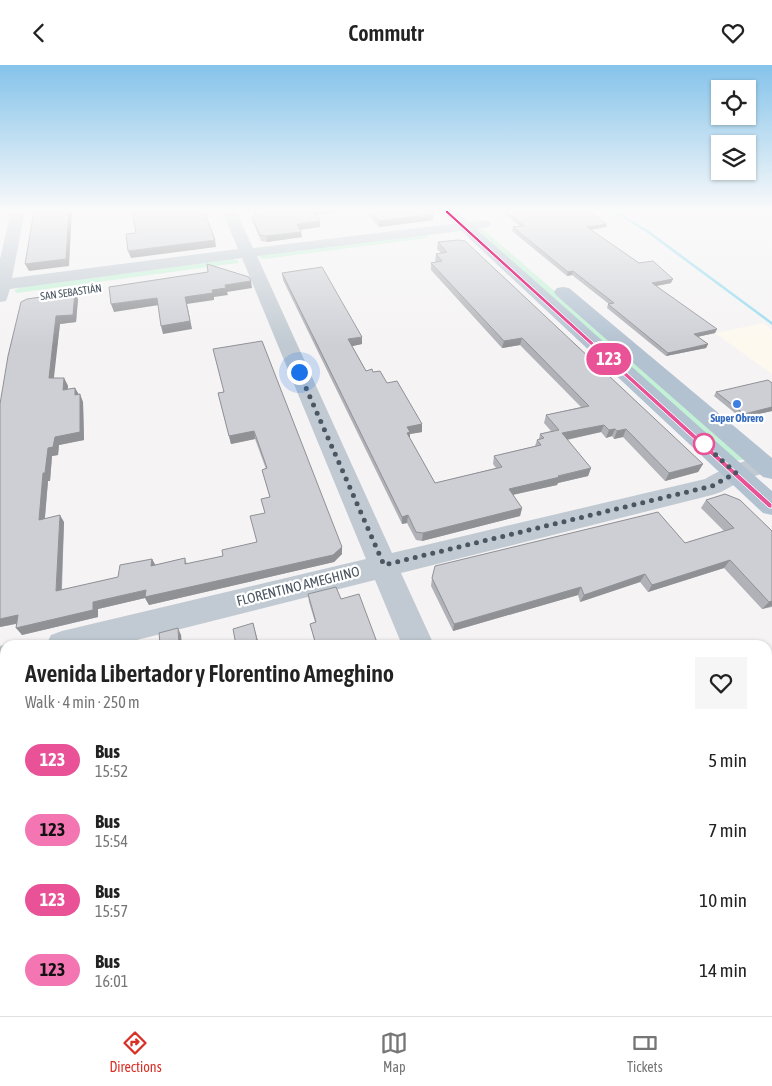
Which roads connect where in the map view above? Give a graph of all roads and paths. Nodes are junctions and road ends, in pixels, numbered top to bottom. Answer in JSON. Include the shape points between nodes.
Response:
{"nodes":[{"id":1,"x":8,"y":255,"type":"edge"},
{"id":2,"x":247,"y":255,"type":"edge"},
{"id":3,"x":295,"y":255,"type":"edge"},
{"id":4,"x":505,"y":255,"type":"edge"},
{"id":5,"x":521,"y":255,"type":"edge"},
{"id":6,"x":249,"y":260,"type":"junction"},
{"id":7,"x":1,"y":289,"type":"edge"},
{"id":8,"x":87,"y":289,"type":"dead end"},
{"id":9,"x":19,"y":299,"type":"dead end"},
{"id":10,"x":0,"y":302,"type":"edge"},
{"id":11,"x":768,"y":468,"type":"edge"},
{"id":12,"x":736,"y":473,"type":"junction"},
{"id":13,"x":772,"y":506,"type":"edge"},
{"id":14,"x":384,"y":565,"type":"junction"},
{"id":15,"x":82,"y":640,"type":"edge"},
{"id":16,"x":416,"y":640,"type":"edge"}],
"edges":[{"from":1,"to":7,"type":"street"},
{"from":2,"to":6,"type":"street"},
{"from":3,"to":6,"type":"street","name":"SAN SEBASTIÁN"},
{"from":4,"to":12,"type":"main road"},
{"from":5,"to":11,"type":"main road"},
{"from":6,"to":7,"type":"street","name":"SAN SEBASTIÁN"},
{"from":6,"to":8,"type":"street","name":"SAN SEBASTIÁN"},
{"from":6,"to":14,"type":"street"},
{"from":9,"to":10,"type":"street"},
{"from":11,"to":12,"type":"street","name":"FLORENTINO AMEGHINO"},
{"from":12,"to":13,"type":"main road"},
{"from":12,"to":14,"type":"street","name":"FLORENTINO AMEGHINO","via":[[712,486]]},
{"from":14,"to":15,"type":"street","name":"FLORENTINO AMEGHINO"},
{"from":14,"to":16,"type":"street"}]}
